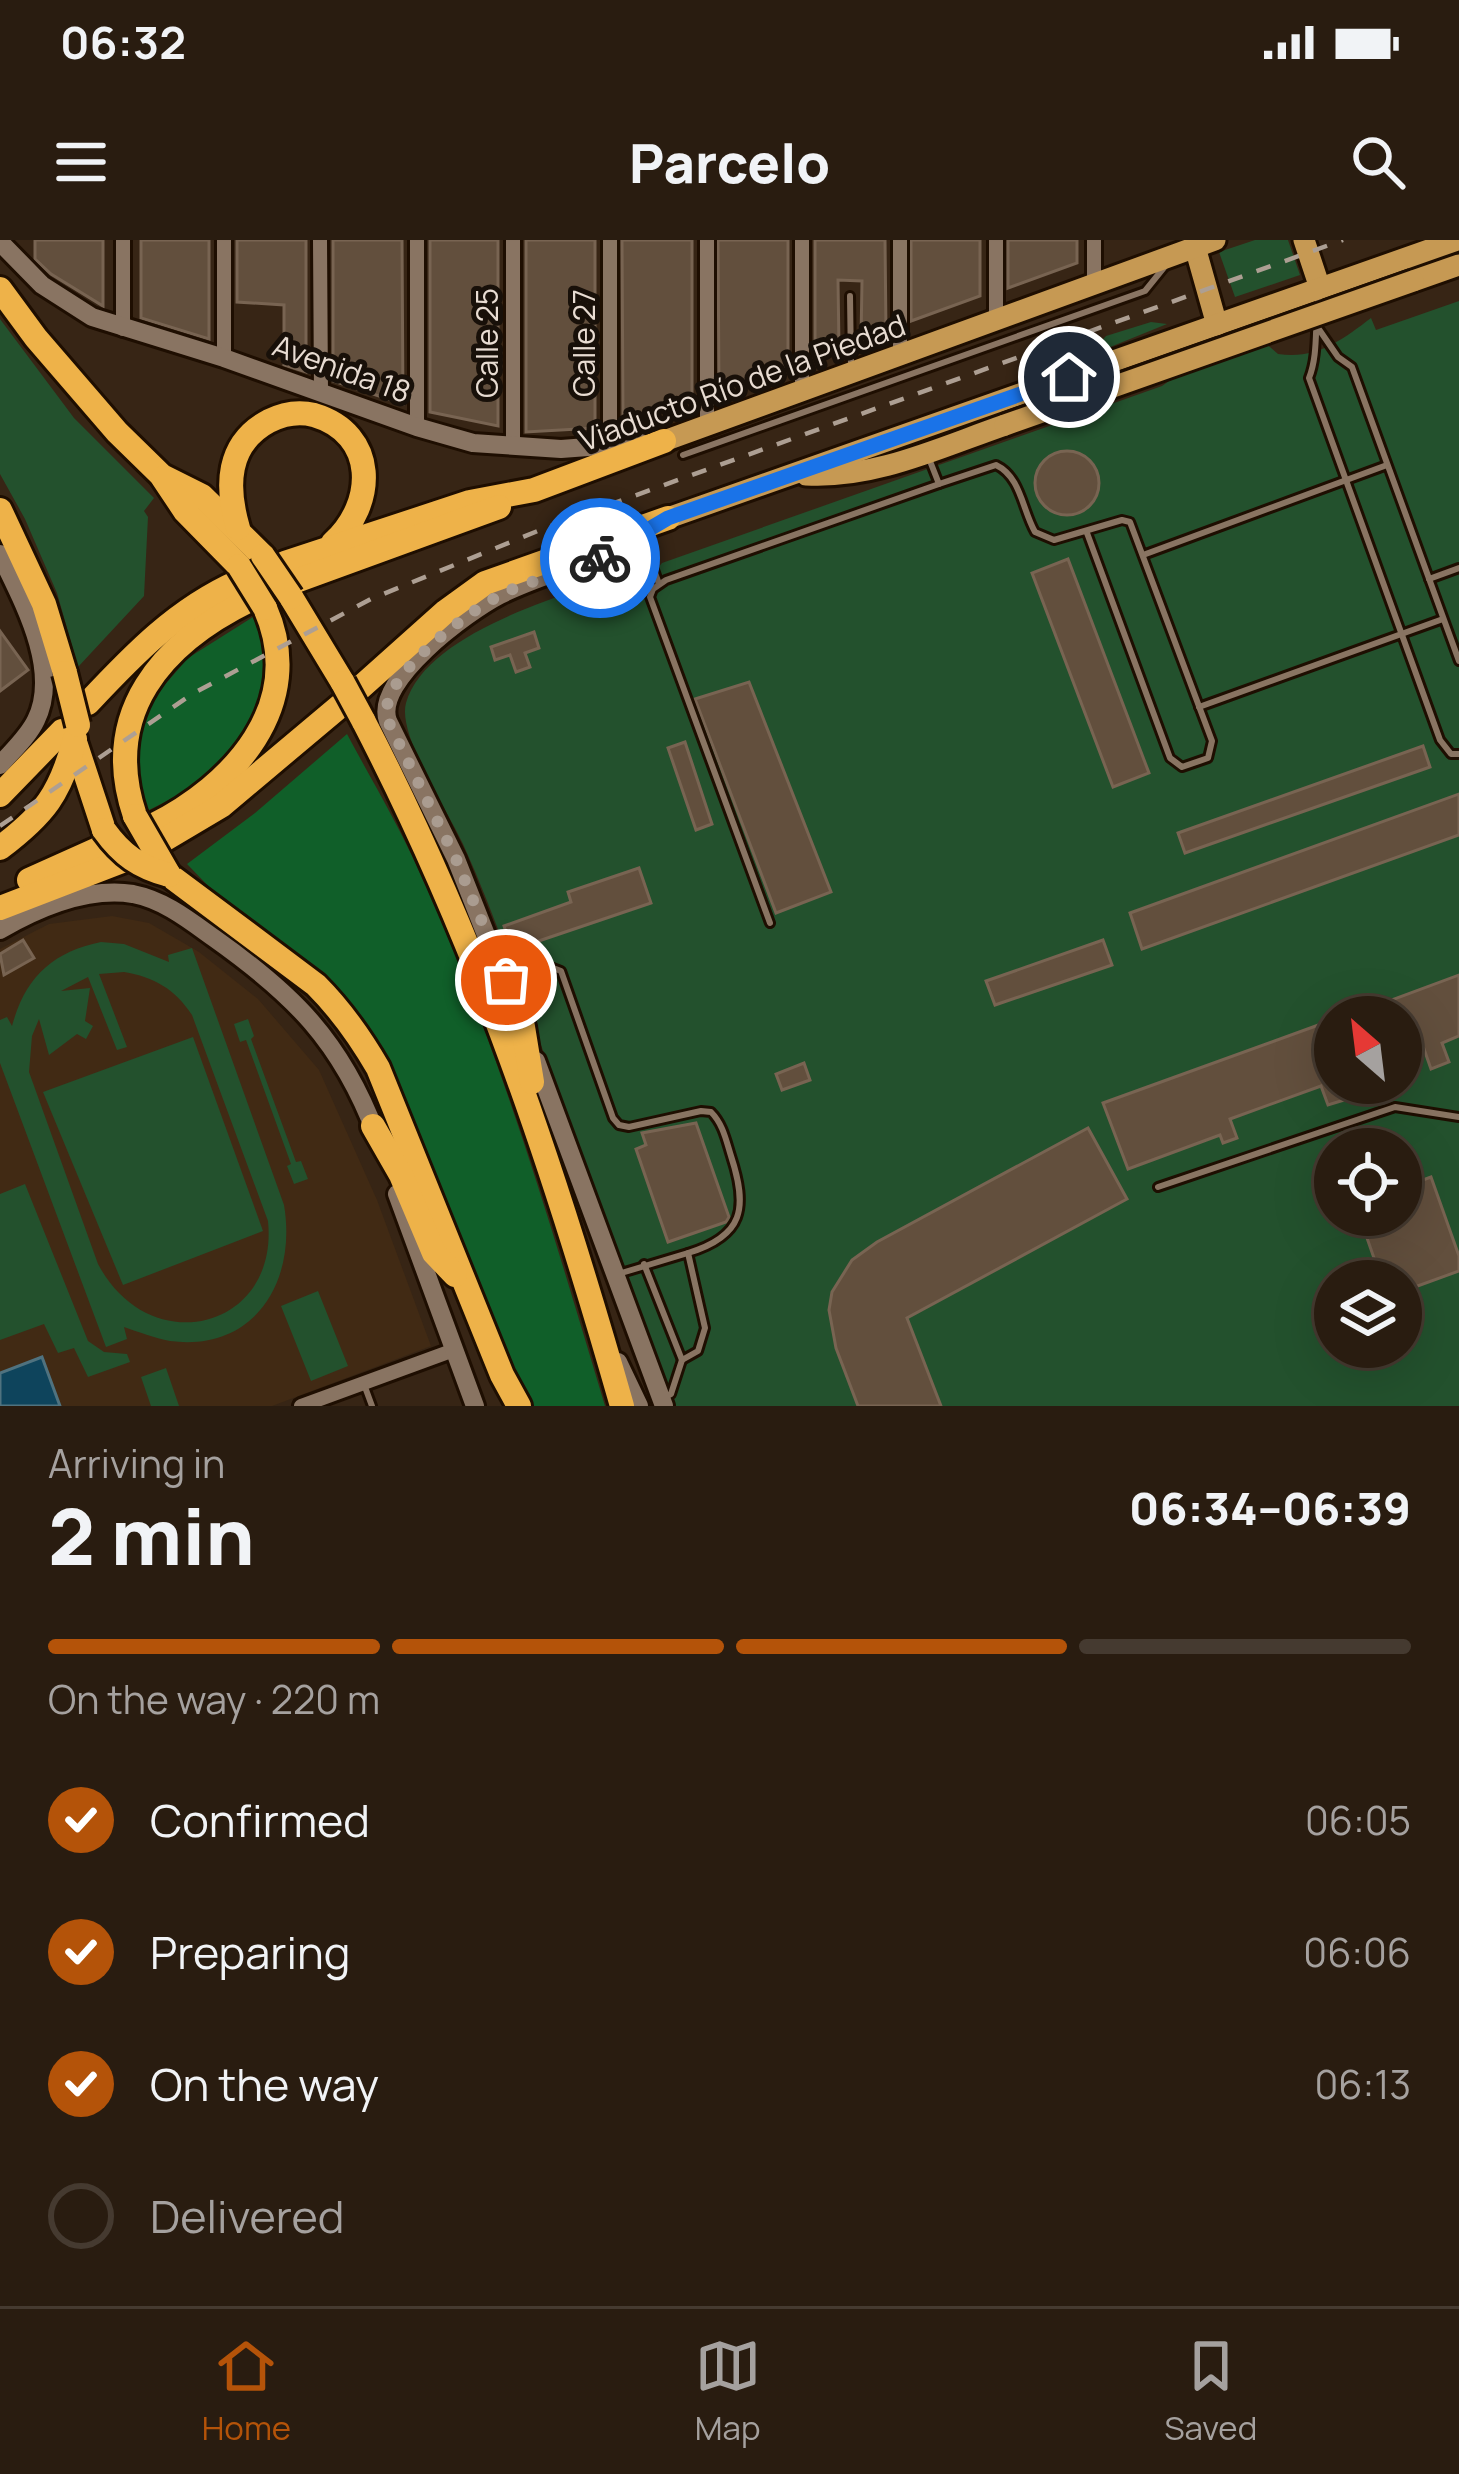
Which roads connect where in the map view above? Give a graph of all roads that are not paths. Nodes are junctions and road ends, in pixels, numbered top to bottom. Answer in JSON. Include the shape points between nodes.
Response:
{"nodes":[{"id":1,"x":22,"y":240,"type":"edge"},
{"id":2,"x":123,"y":240,"type":"edge"},
{"id":3,"x":224,"y":240,"type":"edge"},
{"id":4,"x":320,"y":240,"type":"edge"},
{"id":5,"x":417,"y":240,"type":"edge"},
{"id":6,"x":513,"y":240,"type":"edge"},
{"id":7,"x":610,"y":240,"type":"edge"},
{"id":8,"x":707,"y":240,"type":"edge"},
{"id":9,"x":802,"y":240,"type":"edge"},
{"id":10,"x":900,"y":240,"type":"edge"},
{"id":11,"x":996,"y":240,"type":"edge"},
{"id":12,"x":1094,"y":240,"type":"edge"},
{"id":13,"x":1304,"y":240,"type":"edge"},
{"id":14,"x":1457,"y":240,"type":"edge"},
{"id":15,"x":0,"y":242,"type":"edge"},
{"id":16,"x":1202,"y":242,"type":"edge"},
{"id":17,"x":1170,"y":256,"type":"junction"},
{"id":18,"x":1459,"y":265,"type":"edge"},
{"id":19,"x":22,"y":267,"type":"junction"},
{"id":20,"x":1094,"y":284,"type":"junction"},
{"id":21,"x":1320,"y":288,"type":"junction"},
{"id":22,"x":0,"y":289,"type":"edge"},
{"id":23,"x":850,"y":296,"type":"dead end"},
{"id":24,"x":996,"y":320,"type":"junction"},
{"id":25,"x":1314,"y":322,"type":"junction"},
{"id":26,"x":1216,"y":325,"type":"junction"},
{"id":27,"x":123,"y":329,"type":"junction"},
{"id":28,"x":900,"y":354,"type":"junction"},
{"id":29,"x":224,"y":358,"type":"junction"},
{"id":30,"x":850,"y":372,"type":"junction"},
{"id":31,"x":802,"y":390,"type":"junction"},
{"id":32,"x":321,"y":392,"type":"junction"},
{"id":33,"x":707,"y":424,"type":"junction"},
{"id":34,"x":417,"y":427,"type":"junction"},
{"id":35,"x":513,"y":446,"type":"junction"},
{"id":36,"x":610,"y":446,"type":"junction"},
{"id":37,"x":674,"y":448,"type":"junction"},
{"id":38,"x":927,"y":452,"type":"junction"},
{"id":39,"x":1388,"y":465,"type":"junction"},
{"id":40,"x":794,"y":474,"type":"junction"},
{"id":41,"x":162,"y":476,"type":"junction"},
{"id":42,"x":1346,"y":480,"type":"junction"},
{"id":43,"x":939,"y":484,"type":"junction"},
{"id":44,"x":534,"y":490,"type":"junction"},
{"id":45,"x":0,"y":510,"type":"edge"},
{"id":46,"x":668,"y":518,"type":"junction"},
{"id":47,"x":239,"y":530,"type":"junction"},
{"id":48,"x":1088,"y":533,"type":"junction"},
{"id":49,"x":642,"y":535,"type":"junction"},
{"id":50,"x":326,"y":549,"type":"junction"},
{"id":51,"x":0,"y":554,"type":"edge"},
{"id":52,"x":1143,"y":555,"type":"junction"},
{"id":53,"x":1459,"y":568,"type":"edge"},
{"id":54,"x":1429,"y":579,"type":"junction"},
{"id":55,"x":266,"y":582,"type":"junction"},
{"id":56,"x":659,"y":584,"type":"junction"},
{"id":57,"x":1443,"y":619,"type":"junction"},
{"id":58,"x":1402,"y":633,"type":"junction"},
{"id":59,"x":1459,"y":661,"type":"edge"},
{"id":60,"x":348,"y":692,"type":"junction"},
{"id":61,"x":1198,"y":706,"type":"junction"},
{"id":62,"x":76,"y":724,"type":"junction"},
{"id":63,"x":1459,"y":754,"type":"edge"},
{"id":64,"x":0,"y":765,"type":"edge"},
{"id":65,"x":0,"y":794,"type":"edge"},
{"id":66,"x":129,"y":835,"type":"junction"},
{"id":67,"x":0,"y":848,"type":"edge"},
{"id":68,"x":0,"y":895,"type":"edge"},
{"id":69,"x":0,"y":908,"type":"edge"},
{"id":70,"x":770,"y":923,"type":"dead end"},
{"id":71,"x":0,"y":929,"type":"edge"},
{"id":72,"x":506,"y":980,"type":"junction"},
{"id":73,"x":523,"y":1027,"type":"junction"},
{"id":74,"x":531,"y":1108,"type":"junction"},
{"id":75,"x":1459,"y":1117,"type":"edge"},
{"id":76,"x":373,"y":1126,"type":"junction"},
{"id":77,"x":1158,"y":1187,"type":"dead end"},
{"id":78,"x":688,"y":1253,"type":"junction"},
{"id":79,"x":644,"y":1264,"type":"junction"},
{"id":80,"x":615,"y":1276,"type":"junction"},
{"id":81,"x":465,"y":1286,"type":"junction"},
{"id":82,"x":596,"y":1316,"type":"junction"},
{"id":83,"x":454,"y":1350,"type":"junction"},
{"id":84,"x":682,"y":1360,"type":"junction"},
{"id":85,"x":502,"y":1375,"type":"junction"},
{"id":86,"x":363,"y":1383,"type":"junction"},
{"id":87,"x":663,"y":1402,"type":"edge"},
{"id":88,"x":302,"y":1406,"type":"edge"},
{"id":89,"x":372,"y":1406,"type":"edge"},
{"id":90,"x":475,"y":1406,"type":"edge"},
{"id":91,"x":506,"y":1406,"type":"edge"},
{"id":92,"x":519,"y":1406,"type":"edge"},
{"id":93,"x":622,"y":1406,"type":"edge"},
{"id":94,"x":639,"y":1406,"type":"edge"}],
"edges":[{"from":1,"to":19,"type":"street"},
{"from":2,"to":27,"type":"street"},
{"from":3,"to":29,"type":"street"},
{"from":4,"to":32,"type":"street"},
{"from":5,"to":34,"type":"street"},
{"from":6,"to":35,"type":"street","name":"Calle 25"},
{"from":7,"to":36,"type":"street","name":"Calle 27"},
{"from":8,"to":33,"type":"street"},
{"from":9,"to":31,"type":"street"},
{"from":10,"to":28,"type":"street"},
{"from":11,"to":24,"type":"street"},
{"from":12,"to":20,"type":"street"},
{"from":13,"to":21,"type":"main road"},
{"from":14,"to":21,"type":"main road"},
{"from":15,"to":19,"type":"main road","name":"Avenida 18"},
{"from":16,"to":17,"type":"main road","name":"Viaducto Río de la Piedad"},
{"from":16,"to":26,"type":"main road"},
{"from":17,"to":20,"type":"main road","name":"Viaducto Río de la Piedad"},
{"from":17,"to":37,"type":"lane","via":[[1145,291]]},
{"from":18,"to":38,"type":"main road","bridge":true},
{"from":19,"to":27,"type":"main road","name":"Avenida 18","via":[[67,304]]},
{"from":20,"to":24,"type":"main road","name":"Viaducto Río de la Piedad"},
{"from":21,"to":25,"type":"lane"},
{"from":21,"to":26,"type":"main road"},
{"from":22,"to":41,"type":"highway","via":[[76,386]]},
{"from":23,"to":30,"type":"lane"},
{"from":24,"to":28,"type":"main road","name":"Viaducto Río de la Piedad"},
{"from":25,"to":39,"type":"lane","via":[[1352,367]]},
{"from":25,"to":42,"type":"lane","via":[[1309,378]]},
{"from":26,"to":40,"type":"main road"},
{"from":27,"to":29,"type":"main road","name":"Avenida 18"},
{"from":28,"to":30,"type":"main road","name":"Viaducto Río de la Piedad"},
{"from":29,"to":32,"type":"main road","name":"Avenida 18"},
{"from":30,"to":31,"type":"main road","name":"Viaducto Río de la Piedad"},
{"from":31,"to":33,"type":"main road","name":"Viaducto Río de la Piedad"},
{"from":32,"to":34,"type":"main road","name":"Avenida 18"},
{"from":33,"to":37,"type":"main road","name":"Viaducto Río de la Piedad"},
{"from":34,"to":35,"type":"main road","name":"Avenida 18"},
{"from":35,"to":36,"type":"main road","name":"Avenida 18"},
{"from":36,"to":37,"type":"main road","name":"Avenida 18"},
{"from":37,"to":44,"type":"highway","name":"Viaducto Río de la Piedad"},
{"from":38,"to":40,"type":"main road","via":[[857,473]]},
{"from":38,"to":43,"type":"lane"},
{"from":39,"to":42,"type":"lane"},
{"from":39,"to":54,"type":"lane"},
{"from":40,"to":46,"type":"main road"},
{"from":41,"to":47,"type":"highway","via":[[202,496]]},
{"from":41,"to":55,"type":"highway","via":[[185,511]]},
{"from":42,"to":52,"type":"lane"},
{"from":42,"to":58,"type":"lane"},
{"from":43,"to":48,"type":"lane","via":[[996,465],[1012,476],[1035,532],[1054,540]]},
{"from":43,"to":56,"type":"lane"},
{"from":44,"to":50,"type":"highway","name":"Viaducto Río de la Piedad"},
{"from":44,"to":55,"type":"highway","via":[[471,520]]},
{"from":45,"to":62,"type":"highway","bridge":true,"via":[[44,604]]},
{"from":46,"to":49,"type":"main road"},
{"from":46,"to":60,"type":"highway","via":[[485,583]]},
{"from":47,"to":50,"type":"highway","via":[[230,490],[236,454],[264,424],[304,413],[339,428],[364,472],[359,510]]},
{"from":47,"to":55,"type":"highway"},
{"from":48,"to":52,"type":"lane","via":[[1126,519]]},
{"from":48,"to":61,"type":"lane","via":[[1170,758],[1182,767],[1208,758],[1212,741]]},
{"from":49,"to":56,"type":"lane"},
{"from":49,"to":72,"type":"main road","via":[[482,605],[409,668],[385,701]]},
{"from":50,"to":55,"type":"highway","name":"Viaducto Río de la Piedad"},
{"from":51,"to":64,"type":"main road","via":[[44,676],[32,728]]},
{"from":52,"to":61,"type":"lane"},
{"from":53,"to":54,"type":"lane"},
{"from":54,"to":57,"type":"lane"},
{"from":55,"to":60,"type":"highway"},
{"from":55,"to":62,"type":"highway","name":"Viaducto Río de la Piedad","via":[[213,593],[168,624]]},
{"from":55,"to":66,"type":"highway","via":[[198,628],[140,695],[124,755]]},
{"from":55,"to":66,"type":"highway","via":[[278,658],[260,733],[224,780]]},
{"from":56,"to":70,"type":"lane","via":[[650,604]]},
{"from":57,"to":58,"type":"lane"},
{"from":57,"to":59,"type":"lane"},
{"from":58,"to":61,"type":"lane"},
{"from":58,"to":63,"type":"lane","via":[[1440,740]]},
{"from":60,"to":66,"type":"highway","via":[[220,806]]},
{"from":60,"to":74,"type":"highway","bridge":true,"via":[[435,864]]},
{"from":62,"to":65,"type":"highway","name":"Viaducto Río de la Piedad"},
{"from":62,"to":66,"type":"highway"},
{"from":62,"to":67,"type":"highway","via":[[48,807]]},
{"from":66,"to":68,"type":"highway"},
{"from":66,"to":69,"type":"highway"},
{"from":66,"to":81,"type":"highway","bridge":true,"via":[[351,1023],[378,1068]]},
{"from":71,"to":76,"type":"main road","via":[[84,896],[133,894],[162,903],[292,998],[348,1069]]},
{"from":72,"to":73,"type":"main road"},
{"from":72,"to":78,"type":"lane","via":[[548,966],[561,971],[619,1125],[701,1112],[717,1117],[741,1203],[719,1242]]},
{"from":73,"to":74,"type":"highway"},
{"from":73,"to":80,"type":"main road"},
{"from":74,"to":82,"type":"highway"},
{"from":75,"to":77,"type":"lane","via":[[1395,1106]]},
{"from":76,"to":81,"type":"highway","via":[[434,1253]]},
{"from":76,"to":83,"type":"main road"},
{"from":78,"to":79,"type":"lane"},
{"from":78,"to":84,"type":"lane","via":[[706,1328],[698,1352]]},
{"from":79,"to":80,"type":"lane"},
{"from":79,"to":84,"type":"lane"},
{"from":80,"to":87,"type":"main road"},
{"from":81,"to":85,"type":"highway"},
{"from":82,"to":93,"type":"highway"},
{"from":82,"to":94,"type":"main road"},
{"from":83,"to":86,"type":"street"},
{"from":83,"to":90,"type":"main road"},
{"from":84,"to":87,"type":"lane"},
{"from":85,"to":91,"type":"highway"},
{"from":85,"to":92,"type":"highway"},
{"from":86,"to":88,"type":"street"},
{"from":86,"to":89,"type":"lane"}]}
